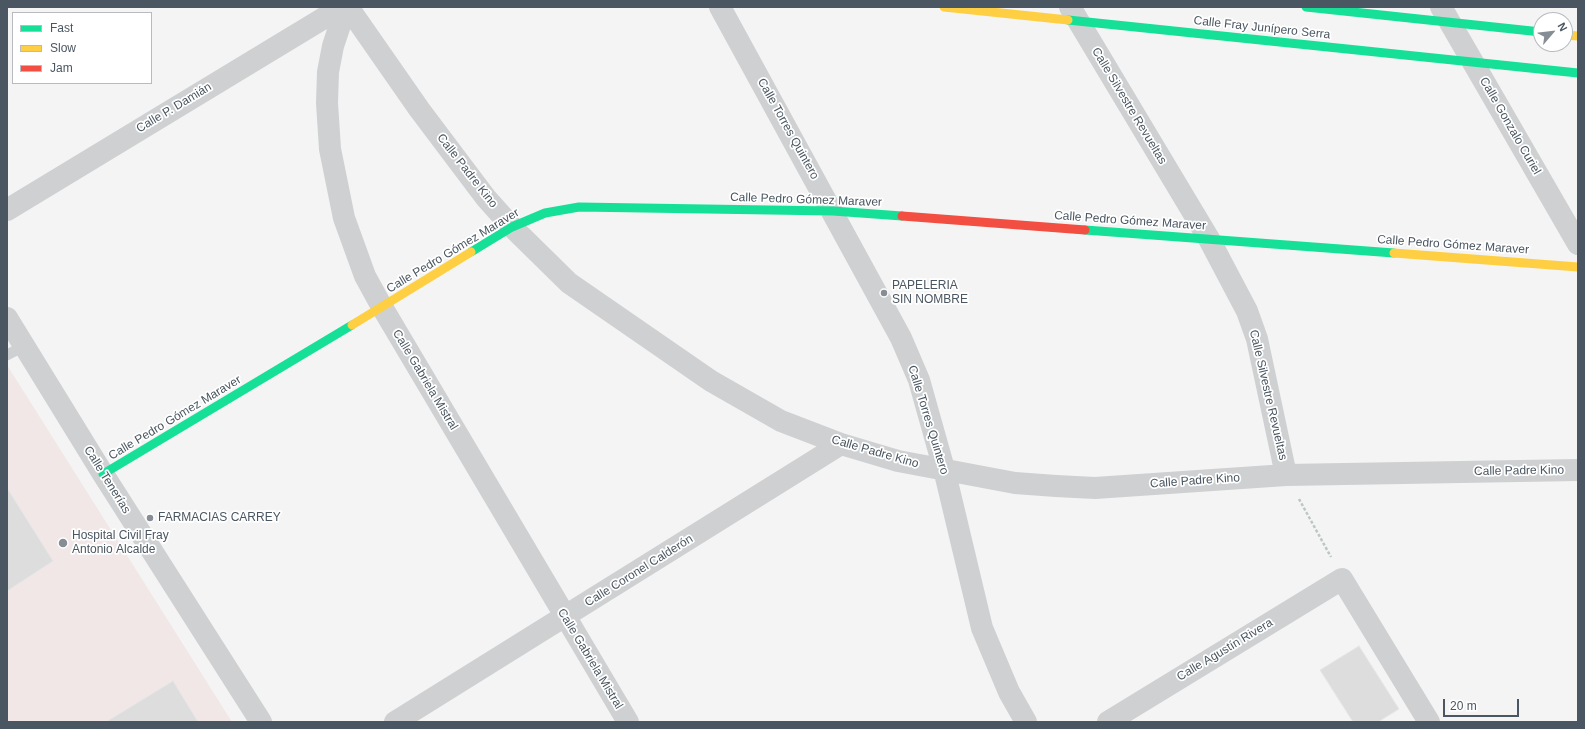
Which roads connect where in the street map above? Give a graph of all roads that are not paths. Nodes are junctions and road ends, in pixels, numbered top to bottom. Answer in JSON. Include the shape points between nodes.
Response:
{"nodes":[{"id":1,"x":342,"y":7,"type":"edge"},
{"id":2,"x":347,"y":7,"type":"edge"},
{"id":3,"x":720,"y":7,"type":"edge"},
{"id":4,"x":944,"y":7,"type":"edge"},
{"id":5,"x":1306,"y":7,"type":"edge"},
{"id":6,"x":1386,"y":11,"type":"edge"},
{"id":7,"x":1074,"y":14,"type":"edge"},
{"id":8,"x":1446,"y":15,"type":"edge"},
{"id":9,"x":1533,"y":31,"type":"edge"},
{"id":10,"x":1473,"y":62,"type":"junction"},
{"id":11,"x":1578,"y":73,"type":"edge"},
{"id":12,"x":7,"y":210,"type":"edge"},
{"id":13,"x":833,"y":211,"type":"junction"},
{"id":14,"x":512,"y":227,"type":"junction"},
{"id":15,"x":1209,"y":239,"type":"junction"},
{"id":16,"x":1578,"y":244,"type":"edge"},
{"id":17,"x":1578,"y":267,"type":"edge"},
{"id":18,"x":382,"y":307,"type":"junction"},
{"id":19,"x":7,"y":318,"type":"edge"},
{"id":20,"x":15,"y":350,"type":"edge"},
{"id":21,"x":841,"y":444,"type":"junction"},
{"id":22,"x":944,"y":470,"type":"junction"},
{"id":23,"x":1578,"y":470,"type":"edge"},
{"id":24,"x":103,"y":474,"type":"junction"},
{"id":25,"x":1286,"y":475,"type":"junction"},
{"id":26,"x":565,"y":616,"type":"junction"},
{"id":27,"x":260,"y":722,"type":"edge"},
{"id":28,"x":395,"y":722,"type":"edge"},
{"id":29,"x":628,"y":722,"type":"edge"},
{"id":30,"x":1026,"y":722,"type":"edge"},
{"id":31,"x":1108,"y":722,"type":"edge"},
{"id":32,"x":1428,"y":722,"type":"edge"}],
"edges":[{"from":1,"to":12,"type":"street","name":"Calle P. Damián"},
{"from":2,"to":14,"type":"street","name":"Calle Padre Kino","via":[[457,160]]},
{"from":2,"to":18,"type":"street","name":"Calle Gabriela Mistral","via":[[328,72],[330,149],[344,218],[365,276]]},
{"from":3,"to":13,"type":"street","name":"Calle Torres Quintero"},
{"from":4,"to":7,"type":"street","name":"Calle Fray Junípero Serra"},
{"from":5,"to":6,"type":"street"},
{"from":6,"to":8,"type":"street"},
{"from":7,"to":10,"type":"street","name":"Calle Fray Junípero Serra"},
{"from":7,"to":15,"type":"street","name":"Calle Silvestre Revueltas"},
{"from":8,"to":9,"type":"street"},
{"from":8,"to":10,"type":"street","name":"Calle Gonzalo Curiel"},
{"from":10,"to":11,"type":"street","name":"Calle Fray Junípero Serra"},
{"from":10,"to":16,"type":"street","name":"Calle Gonzalo Curiel"},
{"from":13,"to":14,"type":"street","name":"Calle Pedro Gómez Maraver","via":[[579,207],[545,213]]},
{"from":13,"to":15,"type":"street","name":"Calle Pedro Gómez Maraver"},
{"from":13,"to":22,"type":"street","name":"Calle Torres Quintero","via":[[902,338],[919,380]]},
{"from":14,"to":18,"type":"street","name":"Calle Pedro Gómez Maraver"},
{"from":14,"to":21,"type":"street","name":"Calle Padre Kino","via":[[569,283],[711,381],[781,421]]},
{"from":15,"to":17,"type":"street","name":"Calle Pedro Gómez Maraver"},
{"from":15,"to":25,"type":"street","name":"Calle Silvestre Revueltas","via":[[1247,311],[1257,339]]},
{"from":18,"to":24,"type":"street","name":"Calle Pedro Gómez Maraver"},
{"from":18,"to":26,"type":"street","name":"Calle Gabriela Mistral"},
{"from":19,"to":20,"type":"street","name":"Calle Tenerías"},
{"from":20,"to":24,"type":"street","name":"Calle Tenerías"},
{"from":21,"to":22,"type":"street","name":"Calle Padre Kino","via":[[898,461]]},
{"from":21,"to":26,"type":"street","name":"Calle Coronel Calderón"},
{"from":22,"to":25,"type":"street","name":"Calle Padre Kino","via":[[1015,483],[1095,488]]},
{"from":22,"to":30,"type":"street","name":"Calle Torres Quintero","via":[[982,628],[1009,692]]},
{"from":23,"to":25,"type":"street","name":"Calle Padre Kino"},
{"from":24,"to":27,"type":"street","name":"Calle Tenerías"},
{"from":26,"to":28,"type":"street","name":"Calle Coronel Calderón"},
{"from":26,"to":29,"type":"street","name":"Calle Gabriela Mistral"},
{"from":31,"to":32,"type":"street","name":"Calle Agustín Rivera","via":[[1342,579]]}]}
